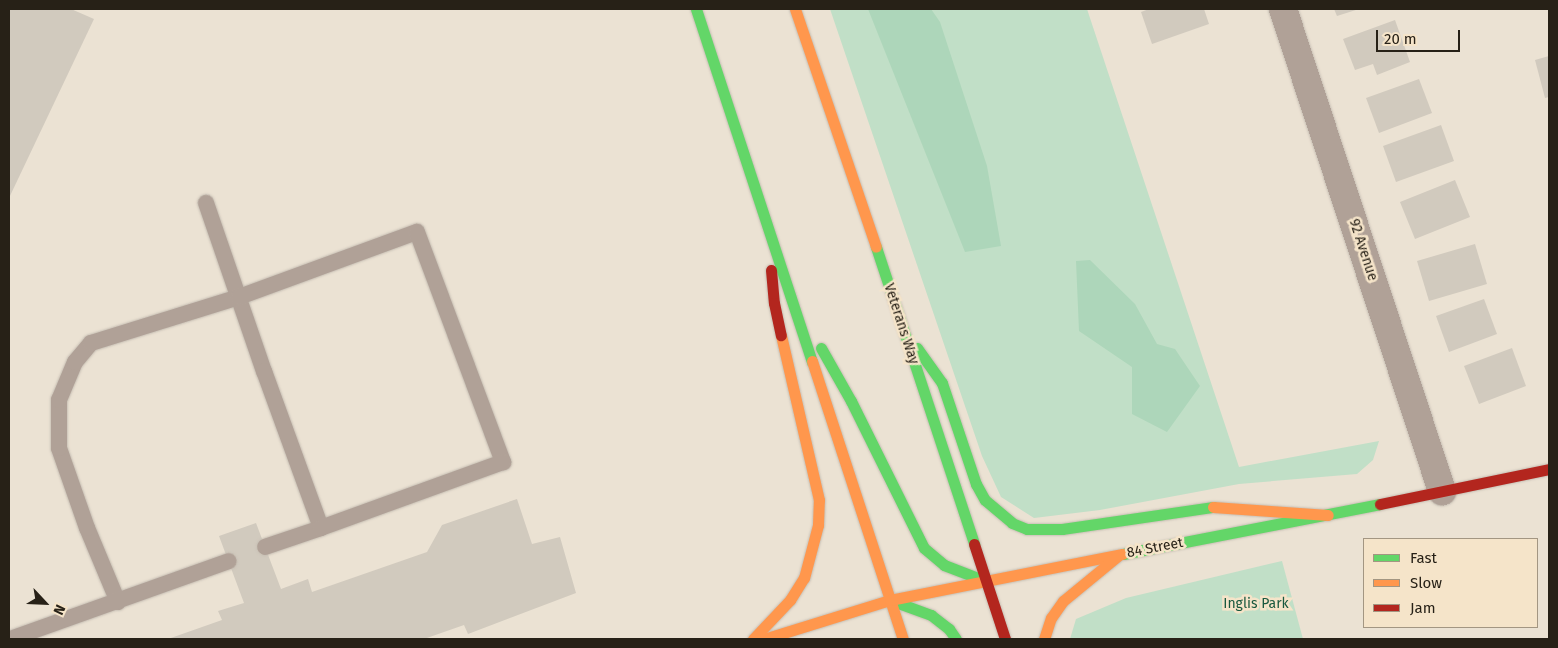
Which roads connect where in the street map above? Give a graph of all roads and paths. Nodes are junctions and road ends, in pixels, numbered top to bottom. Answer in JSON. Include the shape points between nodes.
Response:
{"nodes":[{"id":1,"x":696,"y":9,"type":"edge"},
{"id":2,"x":795,"y":9,"type":"edge"},
{"id":3,"x":1283,"y":9,"type":"edge"},
{"id":4,"x":206,"y":203,"type":"dead end"},
{"id":5,"x":765,"y":217,"type":"junction"},
{"id":6,"x":791,"y":294,"type":"junction"},
{"id":7,"x":239,"y":298,"type":"junction"},
{"id":8,"x":904,"y":330,"type":"junction"},
{"id":9,"x":1549,"y":469,"type":"edge"},
{"id":10,"x":1442,"y":491,"type":"junction"},
{"id":11,"x":1328,"y":515,"type":"junction"},
{"id":12,"x":321,"y":528,"type":"junction"},
{"id":13,"x":265,"y":548,"type":"dead end"},
{"id":14,"x":1120,"y":555,"type":"junction"},
{"id":15,"x":228,"y":561,"type":"dead end"},
{"id":16,"x":986,"y":581,"type":"junction"},
{"id":17,"x":890,"y":600,"type":"junction"},
{"id":18,"x":118,"y":602,"type":"junction"},
{"id":19,"x":10,"y":639,"type":"edge"},
{"id":20,"x":753,"y":639,"type":"edge"},
{"id":21,"x":764,"y":639,"type":"edge"},
{"id":22,"x":903,"y":639,"type":"edge"},
{"id":23,"x":956,"y":639,"type":"edge"},
{"id":24,"x":1005,"y":639,"type":"edge"},
{"id":25,"x":1044,"y":639,"type":"edge"}],
"edges":[{"from":1,"to":5,"type":"main road"},
{"from":2,"to":8,"type":"main road","name":"Veterans Way"},
{"from":3,"to":10,"type":"street","name":"92 Avenue"},
{"from":4,"to":7,"type":"lane"},
{"from":5,"to":6,"type":"main road"},
{"from":5,"to":20,"type":"main road","via":[[774,303],[819,500],[818,525],[804,578],[790,600]]},
{"from":6,"to":16,"type":"main road","via":[[851,401],[924,548],[944,565]]},
{"from":6,"to":17,"type":"main road"},
{"from":7,"to":12,"type":"lane"},
{"from":7,"to":12,"type":"lane","via":[[417,232],[503,462]]},
{"from":7,"to":18,"type":"lane","via":[[91,343],[75,362],[59,400],[59,448]]},
{"from":8,"to":11,"type":"main road","via":[[942,383],[976,484],[985,500],[1012,523],[1027,529],[1062,529],[1211,507]]},
{"from":8,"to":16,"type":"main road","name":"Veterans Way"},
{"from":9,"to":10,"type":"main road","name":"84 Street"},
{"from":10,"to":11,"type":"main road","name":"84 Street"},
{"from":11,"to":14,"type":"main road","name":"84 Street"},
{"from":12,"to":13,"type":"lane"},
{"from":14,"to":16,"type":"main road","name":"84 Street"},
{"from":14,"to":25,"type":"main road","via":[[1063,600],[1051,618]]},
{"from":15,"to":18,"type":"lane"},
{"from":16,"to":17,"type":"main road","name":"84 Street"},
{"from":16,"to":24,"type":"main road","name":"Veterans Way"},
{"from":17,"to":21,"type":"main road","name":"84 Street"},
{"from":17,"to":22,"type":"main road"},
{"from":17,"to":23,"type":"main road","via":[[931,615]]},
{"from":18,"to":19,"type":"lane"}]}
